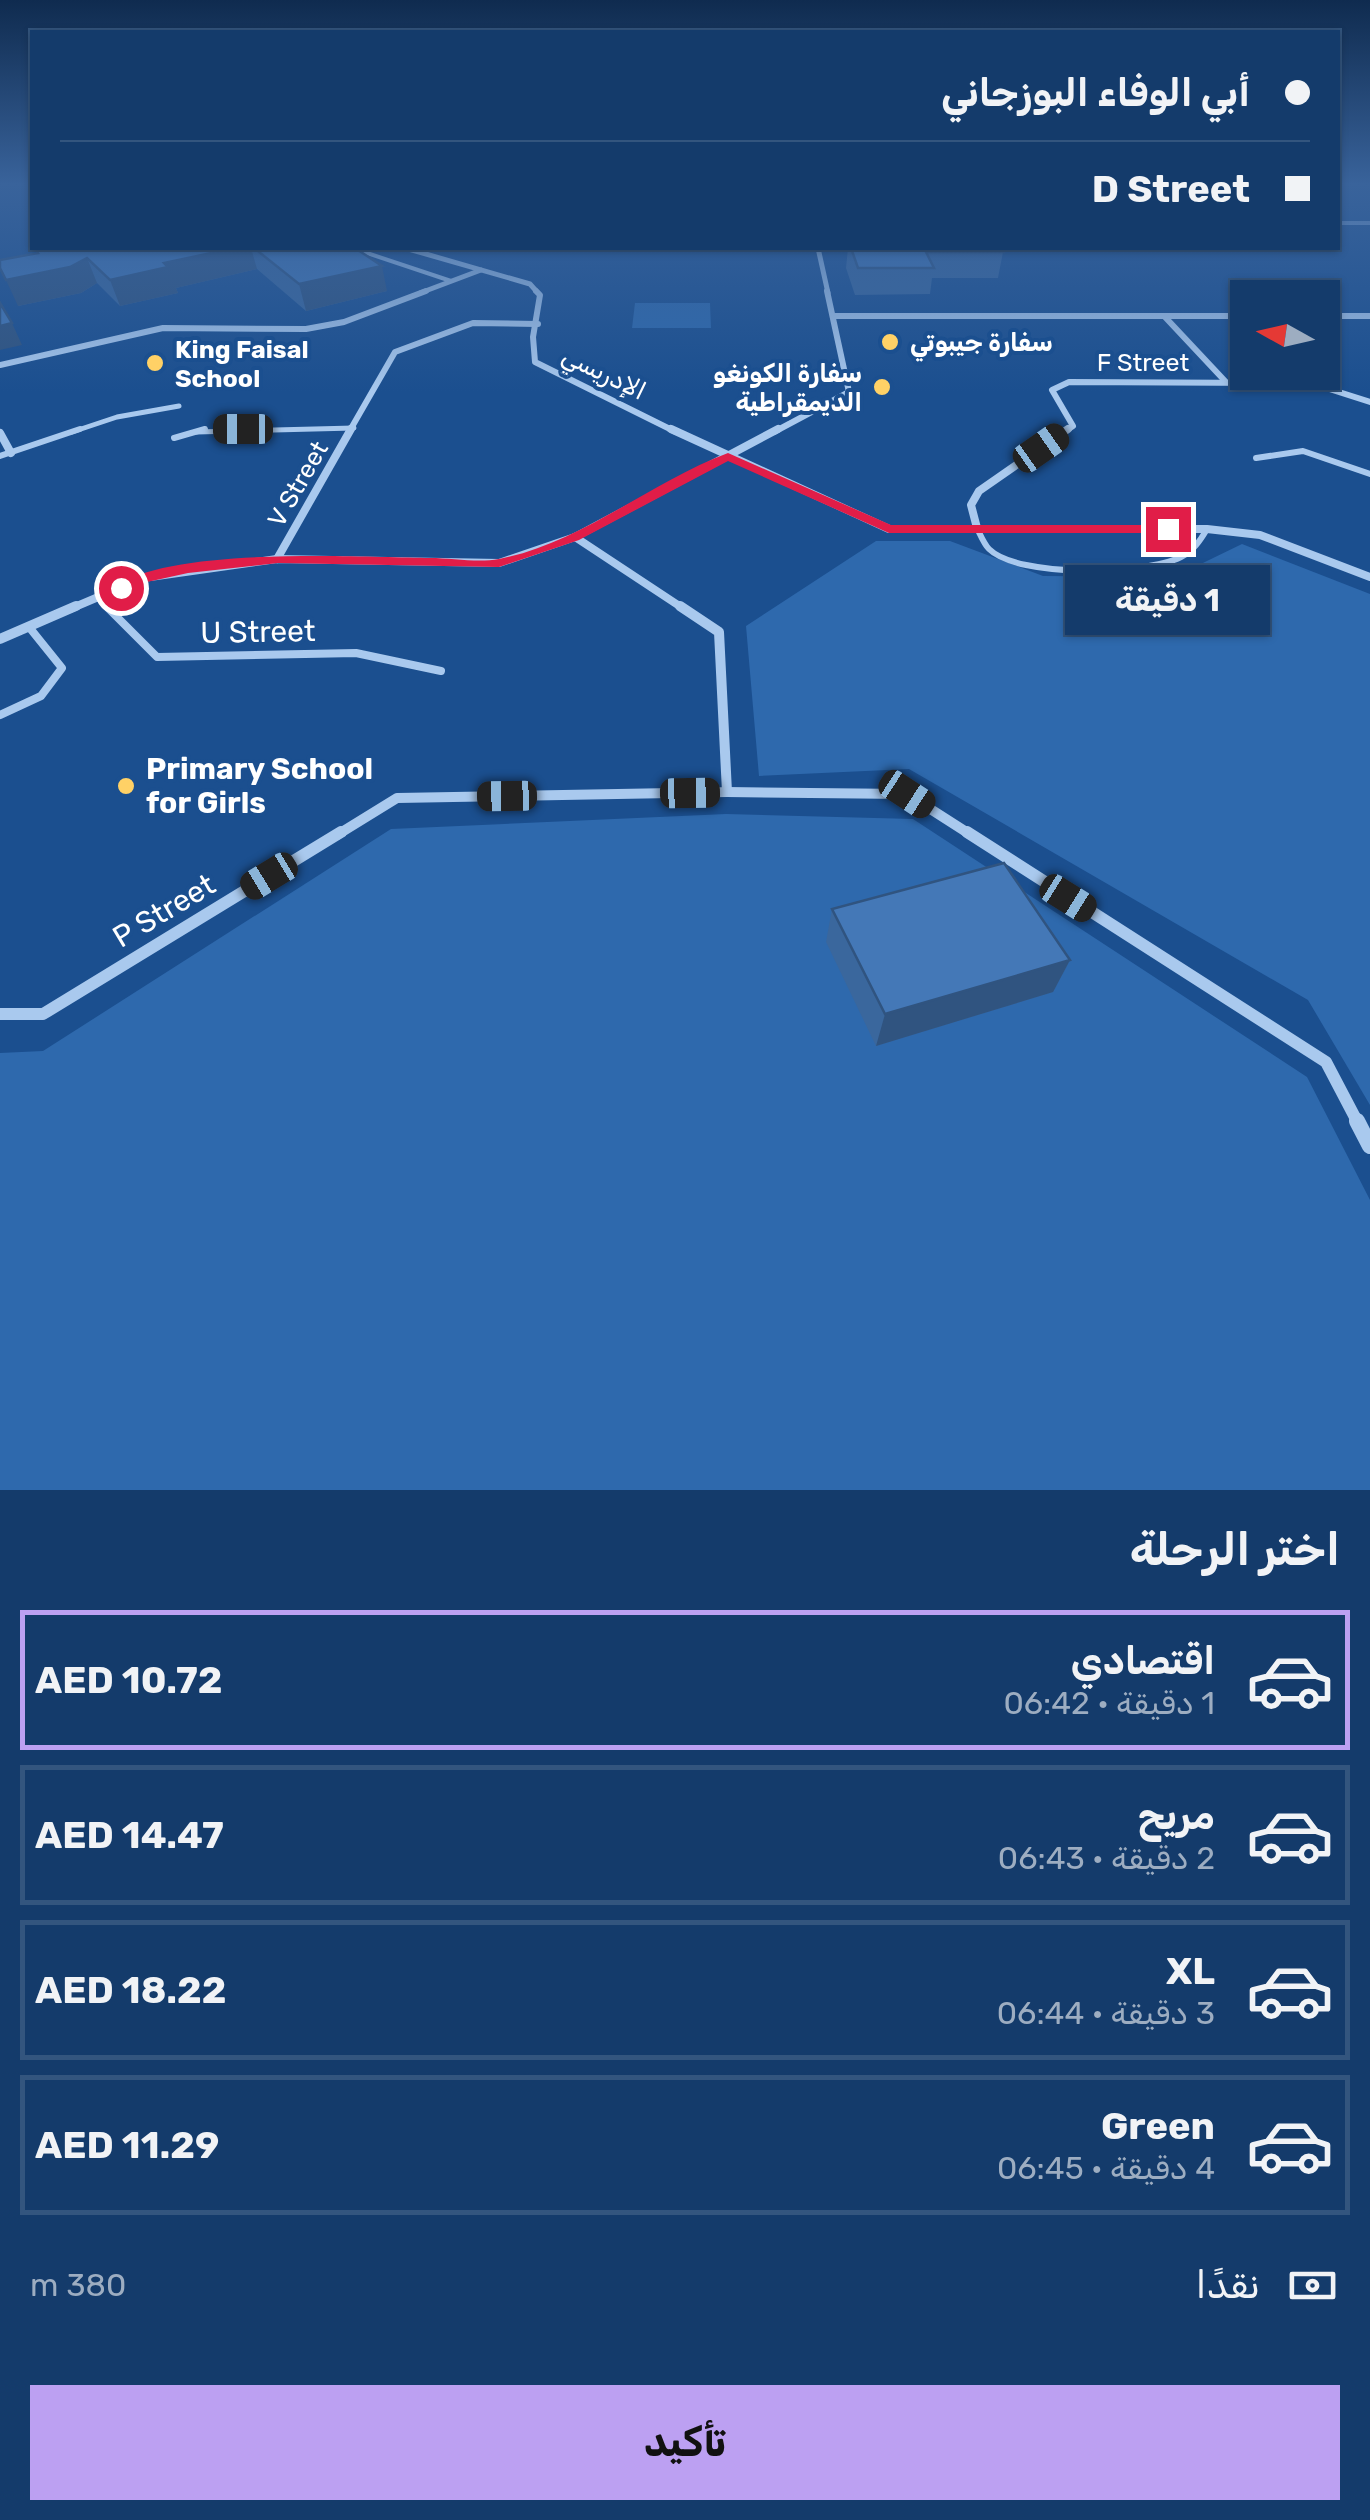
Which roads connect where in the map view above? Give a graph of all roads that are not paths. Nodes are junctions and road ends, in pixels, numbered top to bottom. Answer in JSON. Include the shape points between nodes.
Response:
{"nodes":[{"id":1,"x":365,"y":253,"type":"edge"},
{"id":2,"x":421,"y":253,"type":"edge"},
{"id":3,"x":819,"y":253,"type":"edge"},
{"id":4,"x":482,"y":270,"type":"junction"},
{"id":5,"x":452,"y":282,"type":"junction"},
{"id":6,"x":835,"y":316,"type":"junction"},
{"id":7,"x":1230,"y":316,"type":"edge"},
{"id":8,"x":1340,"y":316,"type":"edge"},
{"id":9,"x":1370,"y":316,"type":"edge"},
{"id":10,"x":1165,"y":317,"type":"junction"},
{"id":11,"x":538,"y":324,"type":"junction"},
{"id":12,"x":0,"y":365,"type":"edge"},
{"id":13,"x":1225,"y":381,"type":"junction"},
{"id":14,"x":1370,"y":402,"type":"edge"},
{"id":15,"x":180,"y":406,"type":"dead end"},
{"id":16,"x":354,"y":428,"type":"junction"},
{"id":17,"x":0,"y":432,"type":"edge"},
{"id":18,"x":174,"y":438,"type":"dead end"},
{"id":19,"x":11,"y":452,"type":"junction"},
{"id":20,"x":0,"y":456,"type":"edge"},
{"id":21,"x":728,"y":457,"type":"junction"},
{"id":22,"x":1256,"y":458,"type":"dead end"},
{"id":23,"x":1370,"y":474,"type":"edge"},
{"id":24,"x":977,"y":528,"type":"junction"},
{"id":25,"x":1207,"y":529,"type":"junction"},
{"id":26,"x":575,"y":537,"type":"junction"},
{"id":27,"x":278,"y":559,"type":"junction"},
{"id":28,"x":1370,"y":576,"type":"edge"},
{"id":29,"x":98,"y":598,"type":"junction"},
{"id":30,"x":29,"y":627,"type":"junction"},
{"id":31,"x":0,"y":639,"type":"edge"},
{"id":32,"x":441,"y":671,"type":"dead end"},
{"id":33,"x":0,"y":714,"type":"edge"},
{"id":34,"x":726,"y":792,"type":"junction"},
{"id":35,"x":0,"y":1014,"type":"edge"},
{"id":36,"x":1370,"y":1146,"type":"edge"}],
"edges":[{"from":1,"to":5,"type":"lane"},
{"from":2,"to":4,"type":"street","name":"الإدريسي"},
{"from":3,"to":6,"type":"street"},
{"from":4,"to":5,"type":"street"},
{"from":4,"to":11,"type":"street","name":"الإدريسي","via":[[530,284],[540,295]]},
{"from":5,"to":12,"type":"street","via":[[306,329],[163,328]]},
{"from":6,"to":10,"type":"street"},
{"from":6,"to":21,"type":"street","via":[[849,392]]},
{"from":7,"to":10,"type":"street"},
{"from":8,"to":9,"type":"street"},
{"from":10,"to":13,"type":"street"},
{"from":11,"to":16,"type":"street","name":"V Street","via":[[473,323],[396,352]]},
{"from":11,"to":21,"type":"street","name":"الإدريسي","via":[[530,348],[535,362]]},
{"from":13,"to":14,"type":"street","name":"F Street","via":[[1320,386]]},
{"from":13,"to":24,"type":"street","name":"F Street","via":[[1069,382],[1052,390],[1072,426],[978,491],[971,506]]},
{"from":15,"to":19,"type":"lane","via":[[117,417]]},
{"from":16,"to":18,"type":"lane","name":"V Street","via":[[206,429]]},
{"from":16,"to":27,"type":"street","name":"V Street"},
{"from":17,"to":19,"type":"street"},
{"from":19,"to":20,"type":"lane"},
{"from":21,"to":24,"type":"street","via":[[889,529]]},
{"from":21,"to":26,"type":"street"},
{"from":22,"to":23,"type":"lane","via":[[1304,451]]},
{"from":24,"to":25,"type":"street"},
{"from":24,"to":25,"type":"lane","via":[[990,550],[1062,568],[1173,561],[1196,548]]},
{"from":25,"to":28,"type":"street","via":[[1260,535]]},
{"from":26,"to":27,"type":"street","via":[[499,563]]},
{"from":26,"to":34,"type":"street","via":[[719,632]]},
{"from":27,"to":29,"type":"street","via":[[143,578]]},
{"from":29,"to":30,"type":"street"},
{"from":29,"to":32,"type":"lane","name":"U Street","via":[[156,656],[356,652]]},
{"from":30,"to":31,"type":"street"},
{"from":30,"to":33,"type":"lane","via":[[62,668],[41,696]]},
{"from":34,"to":35,"type":"street","name":"P Street","via":[[398,798],[43,1014]]},
{"from":34,"to":36,"type":"street","name":"P Street","via":[[907,794],[1326,1062]]}]}
